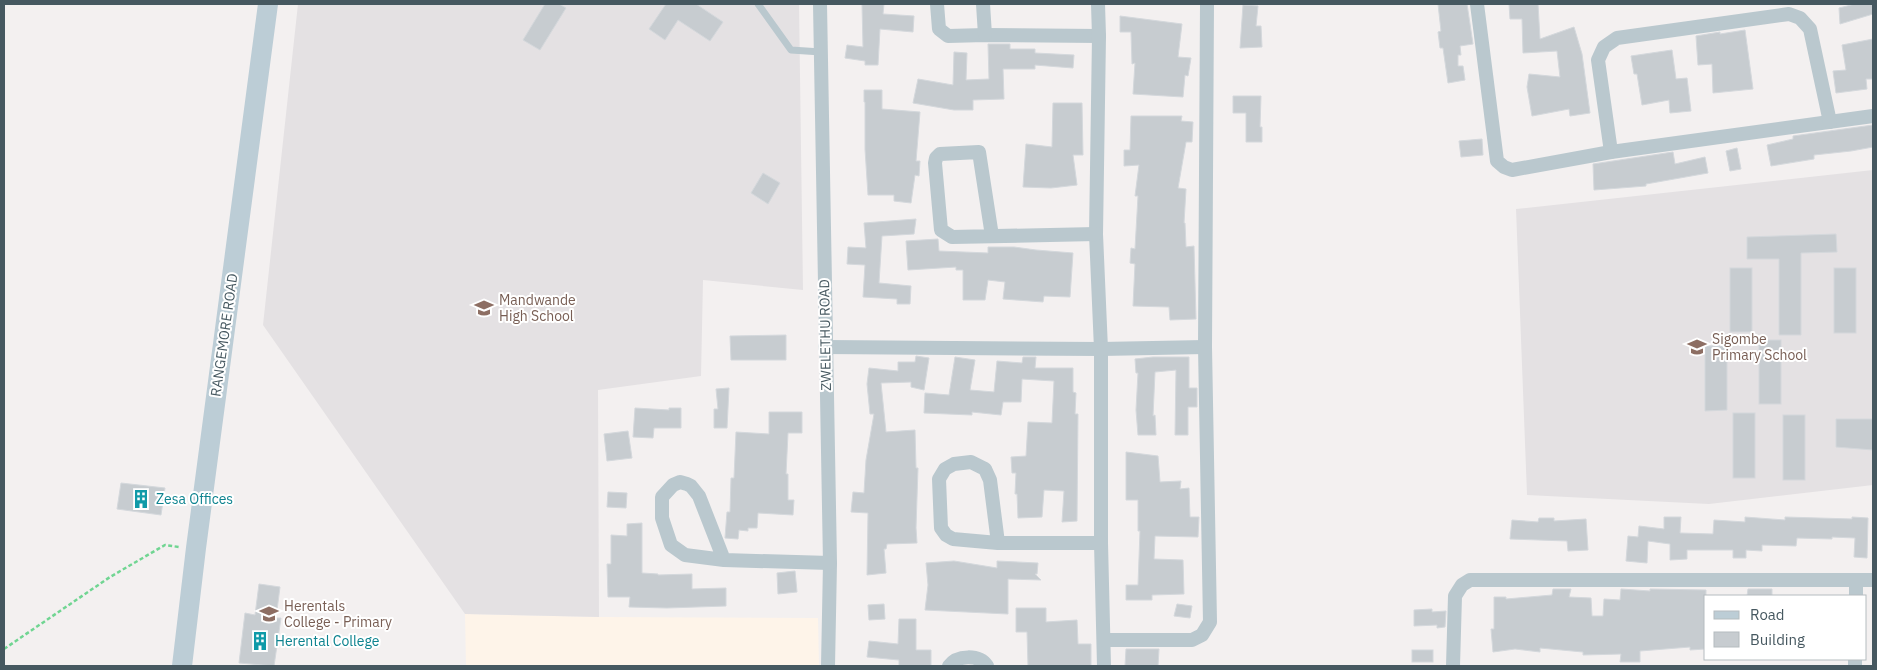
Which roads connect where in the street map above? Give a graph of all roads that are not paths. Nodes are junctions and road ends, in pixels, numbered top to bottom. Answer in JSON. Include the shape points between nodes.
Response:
{"nodes":[{"id":1,"x":268,"y":4,"type":"edge"},
{"id":2,"x":758,"y":4,"type":"edge"},
{"id":3,"x":820,"y":4,"type":"edge"},
{"id":4,"x":937,"y":4,"type":"edge"},
{"id":5,"x":983,"y":4,"type":"edge"},
{"id":6,"x":1098,"y":4,"type":"edge"},
{"id":7,"x":1207,"y":4,"type":"edge"},
{"id":8,"x":1477,"y":4,"type":"edge"},
{"id":9,"x":985,"y":35,"type":"junction"},
{"id":10,"x":1099,"y":36,"type":"junction"},
{"id":11,"x":821,"y":52,"type":"junction"},
{"id":12,"x":1873,"y":116,"type":"edge"},
{"id":13,"x":1830,"y":122,"type":"junction"},
{"id":14,"x":1611,"y":152,"type":"junction"},
{"id":15,"x":1096,"y":234,"type":"junction"},
{"id":16,"x":992,"y":236,"type":"junction"},
{"id":17,"x":825,"y":347,"type":"junction"},
{"id":18,"x":1204,"y":347,"type":"junction"},
{"id":19,"x":1101,"y":349,"type":"junction"},
{"id":20,"x":998,"y":543,"type":"junction"},
{"id":21,"x":1101,"y":543,"type":"junction"},
{"id":22,"x":724,"y":560,"type":"junction"},
{"id":23,"x":830,"y":563,"type":"junction"},
{"id":24,"x":1856,"y":580,"type":"junction"},
{"id":25,"x":1873,"y":580,"type":"edge"},
{"id":26,"x":1856,"y":595,"type":"edge"},
{"id":27,"x":1104,"y":640,"type":"junction"},
{"id":28,"x":182,"y":666,"type":"edge"},
{"id":29,"x":828,"y":666,"type":"edge"},
{"id":30,"x":949,"y":666,"type":"edge"},
{"id":31,"x":987,"y":666,"type":"edge"},
{"id":32,"x":1104,"y":666,"type":"edge"},
{"id":33,"x":1453,"y":666,"type":"edge"}],
"edges":[{"from":1,"to":28,"type":"street","name":"RANGEMORE ROAD"},
{"from":2,"to":11,"type":"lane","via":[[792,50]]},
{"from":3,"to":11,"type":"street","name":"ZWELETHU ROAD"},
{"from":4,"to":9,"type":"street","via":[[937,22],[943,33],[948,36]]},
{"from":5,"to":9,"type":"street"},
{"from":6,"to":10,"type":"street"},
{"from":7,"to":18,"type":"street"},
{"from":8,"to":14,"type":"street","via":[[1498,161],[1512,170]]},
{"from":9,"to":10,"type":"street"},
{"from":10,"to":15,"type":"street"},
{"from":11,"to":17,"type":"street","name":"ZWELETHU ROAD"},
{"from":12,"to":13,"type":"street"},
{"from":13,"to":14,"type":"street"},
{"from":13,"to":14,"type":"street","via":[[1810,29],[1800,18],[1789,14],[1617,38],[1604,47],[1598,60]]},
{"from":15,"to":16,"type":"street"},
{"from":15,"to":19,"type":"street"},
{"from":16,"to":16,"type":"street","via":[[952,237],[941,230],[935,162],[940,154],[979,152]]},
{"from":17,"to":19,"type":"street"},
{"from":17,"to":23,"type":"street","name":"ZWELETHU ROAD"},
{"from":18,"to":19,"type":"street"},
{"from":18,"to":27,"type":"street","via":[[1210,622],[1202,635],[1192,640]]},
{"from":19,"to":21,"type":"street"},
{"from":20,"to":20,"type":"street","via":[[953,539],[946,535],[941,528],[939,479],[945,469],[971,462],[985,469],[990,480]]},
{"from":20,"to":21,"type":"street"},
{"from":21,"to":27,"type":"street"},
{"from":22,"to":22,"type":"street","via":[[687,556],[671,545],[661,506],[662,496],[673,484],[687,484],[698,496]]},
{"from":22,"to":23,"type":"street"},
{"from":23,"to":29,"type":"street","name":"ZWELETHU ROAD"},
{"from":24,"to":25,"type":"street"},
{"from":24,"to":26,"type":"street"},
{"from":24,"to":33,"type":"street","via":[[1470,580],[1455,596]]},
{"from":27,"to":32,"type":"street"},
{"from":30,"to":31,"type":"street","via":[[957,659],[971,657],[985,662]]}]}
